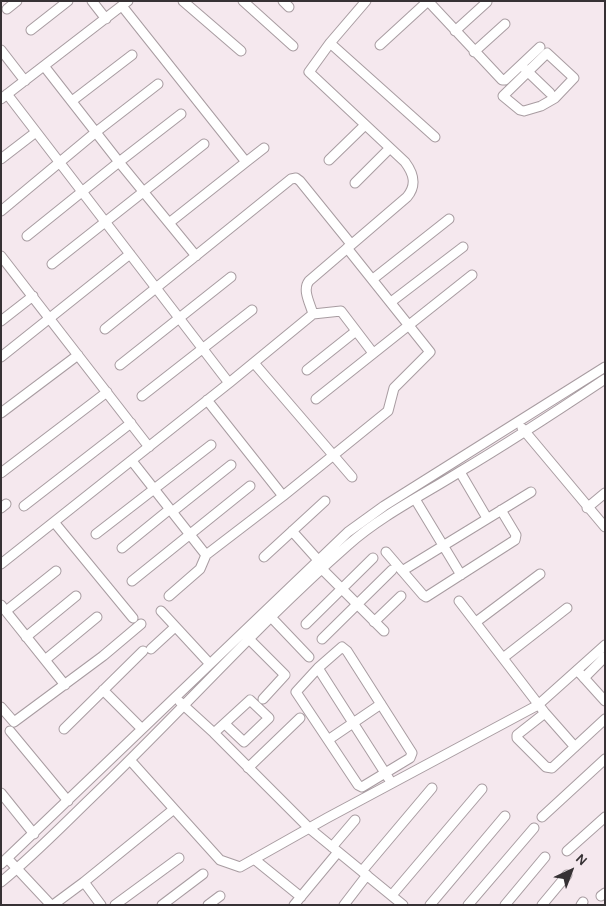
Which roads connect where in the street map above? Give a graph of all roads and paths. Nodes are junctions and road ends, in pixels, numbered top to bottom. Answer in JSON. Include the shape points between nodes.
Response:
{"nodes":[{"id":1,"x":18,"y":1,"type":"edge"},
{"id":2,"x":68,"y":1,"type":"edge"},
{"id":3,"x":92,"y":1,"type":"edge"},
{"id":4,"x":183,"y":1,"type":"edge"},
{"id":5,"x":243,"y":1,"type":"edge"},
{"id":6,"x":366,"y":1,"type":"edge"},
{"id":7,"x":487,"y":2,"type":"edge"},
{"id":8,"x":432,"y":3,"type":"edge"},
{"id":9,"x":125,"y":4,"type":"edge"},
{"id":10,"x":7,"y":9,"type":"dead end"},
{"id":11,"x":106,"y":19,"type":"junction"},
{"id":12,"x":505,"y":24,"type":"dead end"},
{"id":13,"x":31,"y":30,"type":"dead end"},
{"id":14,"x":455,"y":31,"type":"junction"},
{"id":15,"x":330,"y":43,"type":"junction"},
{"id":16,"x":380,"y":45,"type":"dead end"},
{"id":17,"x":293,"y":46,"type":"dead end"},
{"id":18,"x":540,"y":47,"type":"dead end"},
{"id":19,"x":1,"y":50,"type":"edge"},
{"id":20,"x":241,"y":51,"type":"dead end"},
{"id":21,"x":474,"y":52,"type":"junction"},
{"id":22,"x":132,"y":55,"type":"dead end"},
{"id":23,"x":44,"y":66,"type":"junction"},
{"id":24,"x":524,"y":68,"type":"junction"},
{"id":25,"x":25,"y":80,"type":"junction"},
{"id":26,"x":158,"y":84,"type":"dead end"},
{"id":27,"x":550,"y":93,"type":"dead end"},
{"id":28,"x":4,"y":97,"type":"edge"},
{"id":29,"x":72,"y":101,"type":"junction"},
{"id":30,"x":181,"y":114,"type":"dead end"},
{"id":31,"x":365,"y":125,"type":"junction"},
{"id":32,"x":36,"y":132,"type":"junction"},
{"id":33,"x":96,"y":132,"type":"junction"},
{"id":34,"x":435,"y":137,"type":"dead end"},
{"id":35,"x":204,"y":144,"type":"dead end"},
{"id":36,"x":264,"y":148,"type":"dead end"},
{"id":37,"x":390,"y":148,"type":"junction"},
{"id":38,"x":1,"y":158,"type":"edge"},
{"id":39,"x":329,"y":160,"type":"dead end"},
{"id":40,"x":119,"y":162,"type":"junction"},
{"id":41,"x":246,"y":162,"type":"junction"},
{"id":42,"x":60,"y":163,"type":"junction"},
{"id":43,"x":355,"y":183,"type":"dead end"},
{"id":44,"x":82,"y":191,"type":"junction"},
{"id":45,"x":143,"y":192,"type":"junction"},
{"id":46,"x":1,"y":211,"type":"edge"},
{"id":47,"x":449,"y":219,"type":"dead end"},
{"id":48,"x":106,"y":222,"type":"junction"},
{"id":49,"x":169,"y":223,"type":"junction"},
{"id":50,"x":27,"y":236,"type":"dead end"},
{"id":51,"x":349,"y":246,"type":"junction"},
{"id":52,"x":463,"y":247,"type":"dead end"},
{"id":53,"x":130,"y":254,"type":"junction"},
{"id":54,"x":196,"y":256,"type":"junction"},
{"id":55,"x":3,"y":262,"type":"edge"},
{"id":56,"x":52,"y":264,"type":"dead end"},
{"id":57,"x":472,"y":275,"type":"dead end"},
{"id":58,"x":231,"y":277,"type":"dead end"},
{"id":59,"x":373,"y":279,"type":"junction"},
{"id":60,"x":156,"y":287,"type":"junction"},
{"id":61,"x":33,"y":296,"type":"junction"},
{"id":62,"x":391,"y":302,"type":"junction"},
{"id":63,"x":252,"y":310,"type":"dead end"},
{"id":64,"x":313,"y":314,"type":"junction"},
{"id":65,"x":51,"y":318,"type":"junction"},
{"id":66,"x":180,"y":318,"type":"junction"},
{"id":67,"x":1,"y":321,"type":"edge"},
{"id":68,"x":408,"y":324,"type":"junction"},
{"id":69,"x":105,"y":329,"type":"dead end"},
{"id":70,"x":356,"y":331,"type":"junction"},
{"id":71,"x":203,"y":348,"type":"junction"},
{"id":72,"x":373,"y":353,"type":"junction"},
{"id":73,"x":78,"y":355,"type":"junction"},
{"id":74,"x":1,"y":357,"type":"edge"},
{"id":75,"x":254,"y":363,"type":"junction"},
{"id":76,"x":120,"y":365,"type":"dead end"},
{"id":77,"x":605,"y":367,"type":"edge"},
{"id":78,"x":307,"y":370,"type":"dead end"},
{"id":79,"x":605,"y":379,"type":"edge"},
{"id":80,"x":230,"y":383,"type":"junction"},
{"id":81,"x":107,"y":392,"type":"junction"},
{"id":82,"x":142,"y":396,"type":"dead end"},
{"id":83,"x":316,"y":399,"type":"dead end"},
{"id":84,"x":208,"y":400,"type":"junction"},
{"id":85,"x":1,"y":414,"type":"edge"},
{"id":86,"x":131,"y":422,"type":"junction"},
{"id":87,"x":518,"y":422,"type":"junction"},
{"id":88,"x":525,"y":432,"type":"junction"},
{"id":89,"x":210,"y":445,"type":"dead end"},
{"id":90,"x":149,"y":447,"type":"junction"},
{"id":91,"x":333,"y":455,"type":"junction"},
{"id":92,"x":132,"y":461,"type":"junction"},
{"id":93,"x":231,"y":465,"type":"dead end"},
{"id":94,"x":460,"y":472,"type":"junction"},
{"id":95,"x":1,"y":473,"type":"edge"},
{"id":96,"x":352,"y":477,"type":"dead end"},
{"id":97,"x":250,"y":486,"type":"dead end"},
{"id":98,"x":153,"y":489,"type":"junction"},
{"id":99,"x":531,"y":492,"type":"dead end"},
{"id":100,"x":605,"y":493,"type":"edge"},
{"id":101,"x":283,"y":496,"type":"junction"},
{"id":102,"x":415,"y":499,"type":"junction"},
{"id":103,"x":325,"y":500,"type":"dead end"},
{"id":104,"x":24,"y":506,"type":"dead end"},
{"id":105,"x":587,"y":508,"type":"junction"},
{"id":106,"x":501,"y":510,"type":"junction"},
{"id":107,"x":171,"y":511,"type":"junction"},
{"id":108,"x":487,"y":518,"type":"junction"},
{"id":109,"x":54,"y":522,"type":"junction"},
{"id":110,"x":605,"y":528,"type":"edge"},
{"id":111,"x":292,"y":531,"type":"junction"},
{"id":112,"x":96,"y":534,"type":"dead end"},
{"id":113,"x":189,"y":534,"type":"junction"},
{"id":114,"x":443,"y":546,"type":"junction"},
{"id":115,"x":122,"y":548,"type":"dead end"},
{"id":116,"x":386,"y":552,"type":"dead end"},
{"id":117,"x":206,"y":555,"type":"junction"},
{"id":118,"x":264,"y":556,"type":"dead end"},
{"id":119,"x":373,"y":558,"type":"dead end"},
{"id":120,"x":318,"y":560,"type":"junction"},
{"id":121,"x":1,"y":564,"type":"edge"},
{"id":122,"x":322,"y":569,"type":"junction"},
{"id":123,"x":392,"y":570,"type":"dead end"},
{"id":124,"x":402,"y":571,"type":"junction"},
{"id":125,"x":56,"y":572,"type":"dead end"},
{"id":126,"x":540,"y":574,"type":"dead end"},
{"id":127,"x":460,"y":575,"type":"junction"},
{"id":128,"x":132,"y":581,"type":"dead end"},
{"id":129,"x":342,"y":589,"type":"junction"},
{"id":130,"x":76,"y":596,"type":"dead end"},
{"id":131,"x":169,"y":596,"type":"dead end"},
{"id":132,"x":400,"y":596,"type":"dead end"},
{"id":133,"x":459,"y":601,"type":"dead end"},
{"id":134,"x":357,"y":604,"type":"junction"},
{"id":135,"x":4,"y":608,"type":"edge"},
{"id":136,"x":567,"y":608,"type":"dead end"},
{"id":137,"x":161,"y":612,"type":"dead end"},
{"id":138,"x":268,"y":614,"type":"junction"},
{"id":139,"x":97,"y":617,"type":"dead end"},
{"id":140,"x":133,"y":618,"type":"dead end"},
{"id":141,"x":374,"y":622,"type":"junction"},
{"id":142,"x":476,"y":622,"type":"junction"},
{"id":143,"x":141,"y":624,"type":"dead end"},
{"id":144,"x":306,"y":624,"type":"dead end"},
{"id":145,"x":175,"y":626,"type":"junction"},
{"id":146,"x":384,"y":631,"type":"dead end"},
{"id":147,"x":26,"y":637,"type":"junction"},
{"id":148,"x":322,"y":639,"type":"dead end"},
{"id":149,"x":250,"y":640,"type":"junction"},
{"id":150,"x":605,"y":645,"type":"edge"},
{"id":151,"x":309,"y":657,"type":"dead end"},
{"id":152,"x":605,"y":657,"type":"edge"},
{"id":153,"x":503,"y":658,"type":"junction"},
{"id":154,"x":45,"y":660,"type":"junction"},
{"id":155,"x":210,"y":664,"type":"junction"},
{"id":156,"x":318,"y":668,"type":"junction"},
{"id":157,"x":577,"y":670,"type":"junction"},
{"id":158,"x":584,"y":678,"type":"junction"},
{"id":159,"x":65,"y":685,"type":"junction"},
{"id":160,"x":103,"y":690,"type":"junction"},
{"id":161,"x":176,"y":698,"type":"junction"},
{"id":162,"x":263,"y":700,"type":"dead end"},
{"id":163,"x":605,"y":701,"type":"edge"},
{"id":164,"x":381,"y":704,"type":"junction"},
{"id":165,"x":538,"y":705,"type":"junction"},
{"id":166,"x":184,"y":706,"type":"junction"},
{"id":167,"x":1,"y":707,"type":"edge"},
{"id":168,"x":545,"y":713,"type":"junction"},
{"id":169,"x":300,"y":718,"type":"dead end"},
{"id":170,"x":605,"y":719,"type":"edge"},
{"id":171,"x":353,"y":723,"type":"junction"},
{"id":172,"x":225,"y":724,"type":"junction"},
{"id":173,"x":64,"y":729,"type":"dead end"},
{"id":174,"x":142,"y":729,"type":"junction"},
{"id":175,"x":10,"y":731,"type":"dead end"},
{"id":176,"x":214,"y":733,"type":"junction"},
{"id":177,"x":328,"y":740,"type":"junction"},
{"id":178,"x":575,"y":746,"type":"junction"},
{"id":179,"x":605,"y":759,"type":"edge"},
{"id":180,"x":130,"y":760,"type":"junction"},
{"id":181,"x":248,"y":768,"type":"junction"},
{"id":182,"x":386,"y":774,"type":"junction"},
{"id":183,"x":392,"y":783,"type":"junction"},
{"id":184,"x":432,"y":788,"type":"dead end"},
{"id":185,"x":482,"y":789,"type":"dead end"},
{"id":186,"x":1,"y":793,"type":"edge"},
{"id":187,"x":68,"y":801,"type":"junction"},
{"id":188,"x":174,"y":809,"type":"junction"},
{"id":189,"x":505,"y":816,"type":"dead end"},
{"id":190,"x":542,"y":817,"type":"dead end"},
{"id":191,"x":605,"y":817,"type":"edge"},
{"id":192,"x":355,"y":820,"type":"dead end"},
{"id":193,"x":309,"y":828,"type":"junction"},
{"id":194,"x":534,"y":828,"type":"dead end"},
{"id":195,"x":34,"y":834,"type":"junction"},
{"id":196,"x":335,"y":849,"type":"junction"},
{"id":197,"x":567,"y":851,"type":"dead end"},
{"id":198,"x":545,"y":857,"type":"dead end"},
{"id":199,"x":178,"y":858,"type":"dead end"},
{"id":200,"x":254,"y":859,"type":"junction"},
{"id":201,"x":3,"y":863,"type":"edge"},
{"id":202,"x":16,"y":869,"type":"junction"},
{"id":203,"x":364,"y":873,"type":"junction"},
{"id":204,"x":203,"y":874,"type":"dead end"},
{"id":205,"x":567,"y":875,"type":"dead end"},
{"id":206,"x":5,"y":879,"type":"edge"},
{"id":207,"x":84,"y":882,"type":"junction"},
{"id":208,"x":392,"y":895,"type":"junction"},
{"id":209,"x":220,"y":896,"type":"dead end"},
{"id":210,"x":301,"y":897,"type":"junction"},
{"id":211,"x":348,"y":903,"type":"edge"},
{"id":212,"x":52,"y":905,"type":"edge"},
{"id":213,"x":101,"y":905,"type":"edge"},
{"id":214,"x":115,"y":905,"type":"edge"},
{"id":215,"x":162,"y":905,"type":"edge"},
{"id":216,"x":208,"y":905,"type":"edge"},
{"id":217,"x":294,"y":905,"type":"edge"},
{"id":218,"x":403,"y":905,"type":"edge"},
{"id":219,"x":430,"y":905,"type":"edge"},
{"id":220,"x":468,"y":905,"type":"edge"},
{"id":221,"x":505,"y":905,"type":"edge"},
{"id":222,"x":542,"y":905,"type":"edge"}],
"edges":[{"from":1,"to":10,"type":"street"},
{"from":2,"to":13,"type":"street"},
{"from":3,"to":11,"type":"street"},
{"from":4,"to":20,"type":"street"},
{"from":5,"to":17,"type":"street"},
{"from":6,"to":15,"type":"street"},
{"from":7,"to":14,"type":"street"},
{"from":8,"to":14,"type":"street"},
{"from":8,"to":16,"type":"street"},
{"from":9,"to":11,"type":"street"},
{"from":9,"to":41,"type":"street"},
{"from":11,"to":23,"type":"street"},
{"from":12,"to":21,"type":"street"},
{"from":14,"to":21,"type":"street"},
{"from":15,"to":31,"type":"street","via":[[309,72]]},
{"from":15,"to":34,"type":"street"},
{"from":18,"to":24,"type":"street"},
{"from":19,"to":25,"type":"street"},
{"from":21,"to":24,"type":"street","via":[[502,80]]},
{"from":22,"to":29,"type":"street"},
{"from":23,"to":25,"type":"street"},
{"from":23,"to":29,"type":"street"},
{"from":24,"to":24,"type":"street","via":[[547,53],[574,78],[555,98],[524,111],[503,96]]},
{"from":24,"to":27,"type":"street"},
{"from":25,"to":28,"type":"street"},
{"from":26,"to":33,"type":"street"},
{"from":28,"to":32,"type":"street"},
{"from":29,"to":33,"type":"street"},
{"from":30,"to":40,"type":"street"},
{"from":31,"to":37,"type":"street"},
{"from":31,"to":39,"type":"street"},
{"from":32,"to":38,"type":"street"},
{"from":32,"to":42,"type":"street"},
{"from":33,"to":40,"type":"street"},
{"from":33,"to":42,"type":"street"},
{"from":35,"to":45,"type":"street"},
{"from":36,"to":41,"type":"street"},
{"from":37,"to":43,"type":"street"},
{"from":37,"to":51,"type":"street","via":[[409,168],[414,178],[412,191]]},
{"from":40,"to":44,"type":"street"},
{"from":40,"to":45,"type":"street"},
{"from":41,"to":49,"type":"street"},
{"from":42,"to":44,"type":"street"},
{"from":42,"to":46,"type":"street"},
{"from":44,"to":48,"type":"street"},
{"from":44,"to":50,"type":"street"},
{"from":45,"to":48,"type":"street"},
{"from":45,"to":49,"type":"street"},
{"from":47,"to":59,"type":"street"},
{"from":48,"to":53,"type":"street"},
{"from":48,"to":56,"type":"street"},
{"from":49,"to":54,"type":"street"},
{"from":51,"to":54,"type":"street","via":[[296,178]]},
{"from":51,"to":59,"type":"street"},
{"from":51,"to":64,"type":"street","via":[[306,285]]},
{"from":52,"to":62,"type":"street"},
{"from":53,"to":60,"type":"street"},
{"from":53,"to":65,"type":"street"},
{"from":54,"to":60,"type":"street"},
{"from":55,"to":61,"type":"street"},
{"from":57,"to":68,"type":"street"},
{"from":58,"to":66,"type":"street"},
{"from":59,"to":62,"type":"street"},
{"from":60,"to":66,"type":"street"},
{"from":60,"to":69,"type":"street"},
{"from":61,"to":65,"type":"street"},
{"from":61,"to":67,"type":"street"},
{"from":62,"to":68,"type":"street"},
{"from":63,"to":71,"type":"street"},
{"from":64,"to":70,"type":"street","via":[[341,311]]},
{"from":64,"to":75,"type":"street"},
{"from":65,"to":73,"type":"street"},
{"from":65,"to":74,"type":"street"},
{"from":66,"to":71,"type":"street"},
{"from":66,"to":76,"type":"street"},
{"from":68,"to":72,"type":"street"},
{"from":68,"to":91,"type":"street","via":[[430,352],[394,388],[388,411]]},
{"from":70,"to":72,"type":"street"},
{"from":70,"to":78,"type":"street"},
{"from":71,"to":80,"type":"street"},
{"from":71,"to":82,"type":"street"},
{"from":72,"to":83,"type":"street"},
{"from":73,"to":81,"type":"street"},
{"from":73,"to":85,"type":"street"},
{"from":75,"to":80,"type":"street"},
{"from":75,"to":91,"type":"street"},
{"from":77,"to":87,"type":"street"},
{"from":79,"to":88,"type":"street"},
{"from":80,"to":84,"type":"street"},
{"from":81,"to":86,"type":"street"},
{"from":81,"to":95,"type":"street"},
{"from":84,"to":90,"type":"street"},
{"from":84,"to":101,"type":"street"},
{"from":86,"to":90,"type":"street"},
{"from":86,"to":104,"type":"street"},
{"from":87,"to":88,"type":"street"},
{"from":87,"to":120,"type":"street","via":[[384,506],[348,532]]},
{"from":88,"to":94,"type":"street"},
{"from":88,"to":105,"type":"street"},
{"from":89,"to":98,"type":"street"},
{"from":90,"to":92,"type":"street"},
{"from":91,"to":96,"type":"street"},
{"from":91,"to":101,"type":"street"},
{"from":92,"to":98,"type":"street"},
{"from":92,"to":109,"type":"street"},
{"from":93,"to":107,"type":"street"},
{"from":94,"to":102,"type":"street"},
{"from":94,"to":108,"type":"street"},
{"from":97,"to":113,"type":"street"},
{"from":98,"to":107,"type":"street"},
{"from":98,"to":112,"type":"street"},
{"from":99,"to":106,"type":"street"},
{"from":100,"to":105,"type":"street"},
{"from":101,"to":117,"type":"street"},
{"from":102,"to":114,"type":"street"},
{"from":102,"to":122,"type":"street","via":[[367,530]]},
{"from":103,"to":111,"type":"street"},
{"from":105,"to":110,"type":"street"},
{"from":106,"to":108,"type":"street"},
{"from":106,"to":127,"type":"street","via":[[516,535],[515,540]]},
{"from":107,"to":113,"type":"street"},
{"from":107,"to":115,"type":"street"},
{"from":108,"to":114,"type":"street"},
{"from":109,"to":121,"type":"street"},
{"from":109,"to":140,"type":"street"},
{"from":111,"to":118,"type":"street"},
{"from":111,"to":120,"type":"street"},
{"from":113,"to":117,"type":"street"},
{"from":113,"to":128,"type":"street"},
{"from":114,"to":124,"type":"street"},
{"from":114,"to":127,"type":"street"},
{"from":116,"to":124,"type":"street"},
{"from":117,"to":131,"type":"street","via":[[200,568]]},
{"from":119,"to":129,"type":"street"},
{"from":120,"to":138,"type":"street"},
{"from":122,"to":129,"type":"street"},
{"from":122,"to":138,"type":"street"},
{"from":123,"to":134,"type":"street"},
{"from":124,"to":127,"type":"street","via":[[425,596]]},
{"from":125,"to":135,"type":"street"},
{"from":126,"to":142,"type":"street"},
{"from":129,"to":134,"type":"street"},
{"from":129,"to":144,"type":"street"},
{"from":130,"to":147,"type":"street"},
{"from":132,"to":141,"type":"street"},
{"from":133,"to":142,"type":"street"},
{"from":134,"to":141,"type":"street"},
{"from":134,"to":148,"type":"street"},
{"from":135,"to":147,"type":"street"},
{"from":136,"to":153,"type":"street"},
{"from":137,"to":145,"type":"street"},
{"from":138,"to":149,"type":"street"},
{"from":138,"to":151,"type":"street"},
{"from":138,"to":155,"type":"street"},
{"from":139,"to":154,"type":"street"},
{"from":141,"to":146,"type":"street"},
{"from":142,"to":153,"type":"street"},
{"from":143,"to":159,"type":"street"},
{"from":145,"to":155,"type":"street"},
{"from":145,"to":160,"type":"street"},
{"from":147,"to":154,"type":"street"},
{"from":149,"to":162,"type":"street","via":[[285,676]]},
{"from":149,"to":166,"type":"street"},
{"from":150,"to":157,"type":"street"},
{"from":152,"to":158,"type":"street"},
{"from":153,"to":165,"type":"street"},
{"from":154,"to":159,"type":"street"},
{"from":155,"to":161,"type":"street"},
{"from":156,"to":164,"type":"street","via":[[339,648],[345,648]]},
{"from":156,"to":171,"type":"street"},
{"from":156,"to":177,"type":"street","via":[[296,692]]},
{"from":157,"to":158,"type":"street"},
{"from":157,"to":165,"type":"street"},
{"from":158,"to":163,"type":"street"},
{"from":159,"to":167,"type":"street","via":[[14,722]]},
{"from":160,"to":173,"type":"street"},
{"from":160,"to":174,"type":"street"},
{"from":161,"to":166,"type":"street"},
{"from":161,"to":174,"type":"street"},
{"from":164,"to":171,"type":"street"},
{"from":164,"to":182,"type":"street","via":[[412,753],[410,758]]},
{"from":165,"to":168,"type":"street"},
{"from":165,"to":183,"type":"street"},
{"from":166,"to":176,"type":"street"},
{"from":166,"to":180,"type":"street"},
{"from":168,"to":178,"type":"street"},
{"from":168,"to":178,"type":"street","via":[[518,734],[518,738],[549,769]]},
{"from":169,"to":181,"type":"street"},
{"from":170,"to":178,"type":"street"},
{"from":171,"to":177,"type":"street"},
{"from":171,"to":182,"type":"street"},
{"from":172,"to":172,"type":"street","via":[[244,742],[268,718],[250,700]]},
{"from":172,"to":176,"type":"street"},
{"from":174,"to":187,"type":"street"},
{"from":175,"to":187,"type":"street"},
{"from":176,"to":181,"type":"street"},
{"from":177,"to":182,"type":"street","via":[[361,786],[365,787]]},
{"from":179,"to":190,"type":"street"},
{"from":180,"to":188,"type":"street"},
{"from":180,"to":202,"type":"street"},
{"from":181,"to":193,"type":"street"},
{"from":182,"to":183,"type":"street"},
{"from":183,"to":193,"type":"street"},
{"from":184,"to":203,"type":"street"},
{"from":185,"to":208,"type":"street"},
{"from":186,"to":195,"type":"street"},
{"from":187,"to":195,"type":"street"},
{"from":188,"to":200,"type":"street","via":[[220,860],[240,867]]},
{"from":188,"to":207,"type":"street"},
{"from":189,"to":219,"type":"street"},
{"from":191,"to":197,"type":"street"},
{"from":192,"to":196,"type":"street"},
{"from":193,"to":196,"type":"street"},
{"from":193,"to":200,"type":"street"},
{"from":194,"to":220,"type":"street"},
{"from":195,"to":201,"type":"street"},
{"from":196,"to":203,"type":"street"},
{"from":196,"to":210,"type":"street"},
{"from":198,"to":221,"type":"street"},
{"from":199,"to":214,"type":"street"},
{"from":200,"to":210,"type":"street"},
{"from":201,"to":202,"type":"street"},
{"from":201,"to":206,"type":"street"},
{"from":202,"to":206,"type":"street"},
{"from":202,"to":212,"type":"street"},
{"from":203,"to":208,"type":"street"},
{"from":203,"to":211,"type":"street"},
{"from":204,"to":215,"type":"street"},
{"from":205,"to":222,"type":"street"},
{"from":207,"to":212,"type":"street"},
{"from":207,"to":213,"type":"street"},
{"from":208,"to":218,"type":"street"},
{"from":209,"to":216,"type":"street"},
{"from":210,"to":217,"type":"street"}]}
